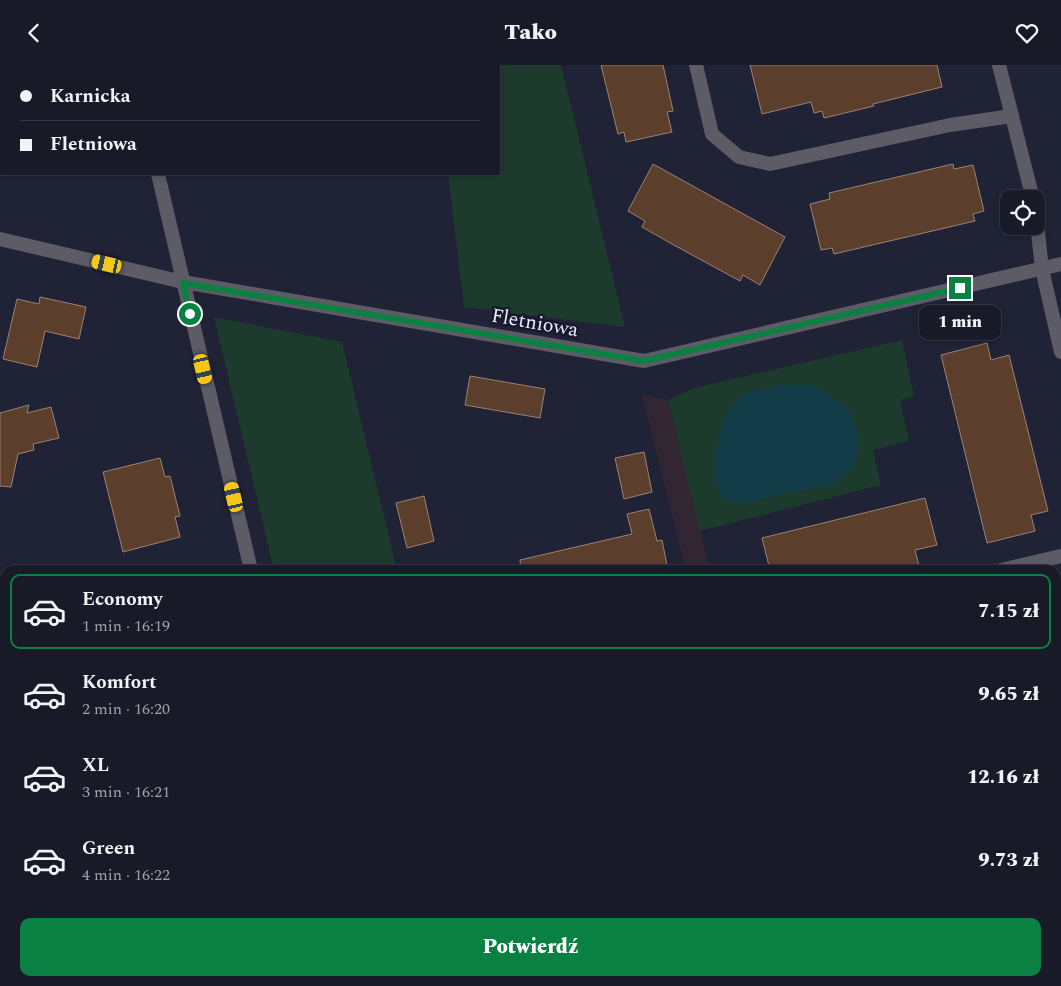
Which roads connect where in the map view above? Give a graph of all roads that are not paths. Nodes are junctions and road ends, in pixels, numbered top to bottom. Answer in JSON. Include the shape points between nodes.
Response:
{"nodes":[{"id":1,"x":696,"y":65,"type":"edge"},
{"id":2,"x":999,"y":65,"type":"edge"},
{"id":3,"x":1012,"y":116,"type":"junction"},
{"id":4,"x":158,"y":175,"type":"edge"},
{"id":5,"x":1031,"y":190,"type":"edge"},
{"id":6,"x":1038,"y":235,"type":"edge"},
{"id":7,"x":0,"y":239,"type":"edge"},
{"id":8,"x":1061,"y":264,"type":"edge"},
{"id":9,"x":1042,"y":269,"type":"junction"},
{"id":10,"x":183,"y":283,"type":"junction"},
{"id":11,"x":1061,"y":352,"type":"edge"},
{"id":12,"x":1061,"y":556,"type":"edge"},
{"id":13,"x":250,"y":565,"type":"edge"},
{"id":14,"x":1022,"y":565,"type":"edge"}],
"edges":[{"from":1,"to":3,"type":"street","via":[[712,134],[739,157],[770,164],[950,125]]},
{"from":2,"to":3,"type":"street"},
{"from":3,"to":5,"type":"street"},
{"from":4,"to":10,"type":"street"},
{"from":6,"to":9,"type":"street"},
{"from":7,"to":10,"type":"street","name":"Fletniowa"},
{"from":8,"to":9,"type":"street","name":"Fletniowa"},
{"from":9,"to":10,"type":"street","name":"Fletniowa","via":[[644,361]]},
{"from":9,"to":11,"type":"street"},
{"from":10,"to":13,"type":"street"},
{"from":12,"to":14,"type":"street"}]}
